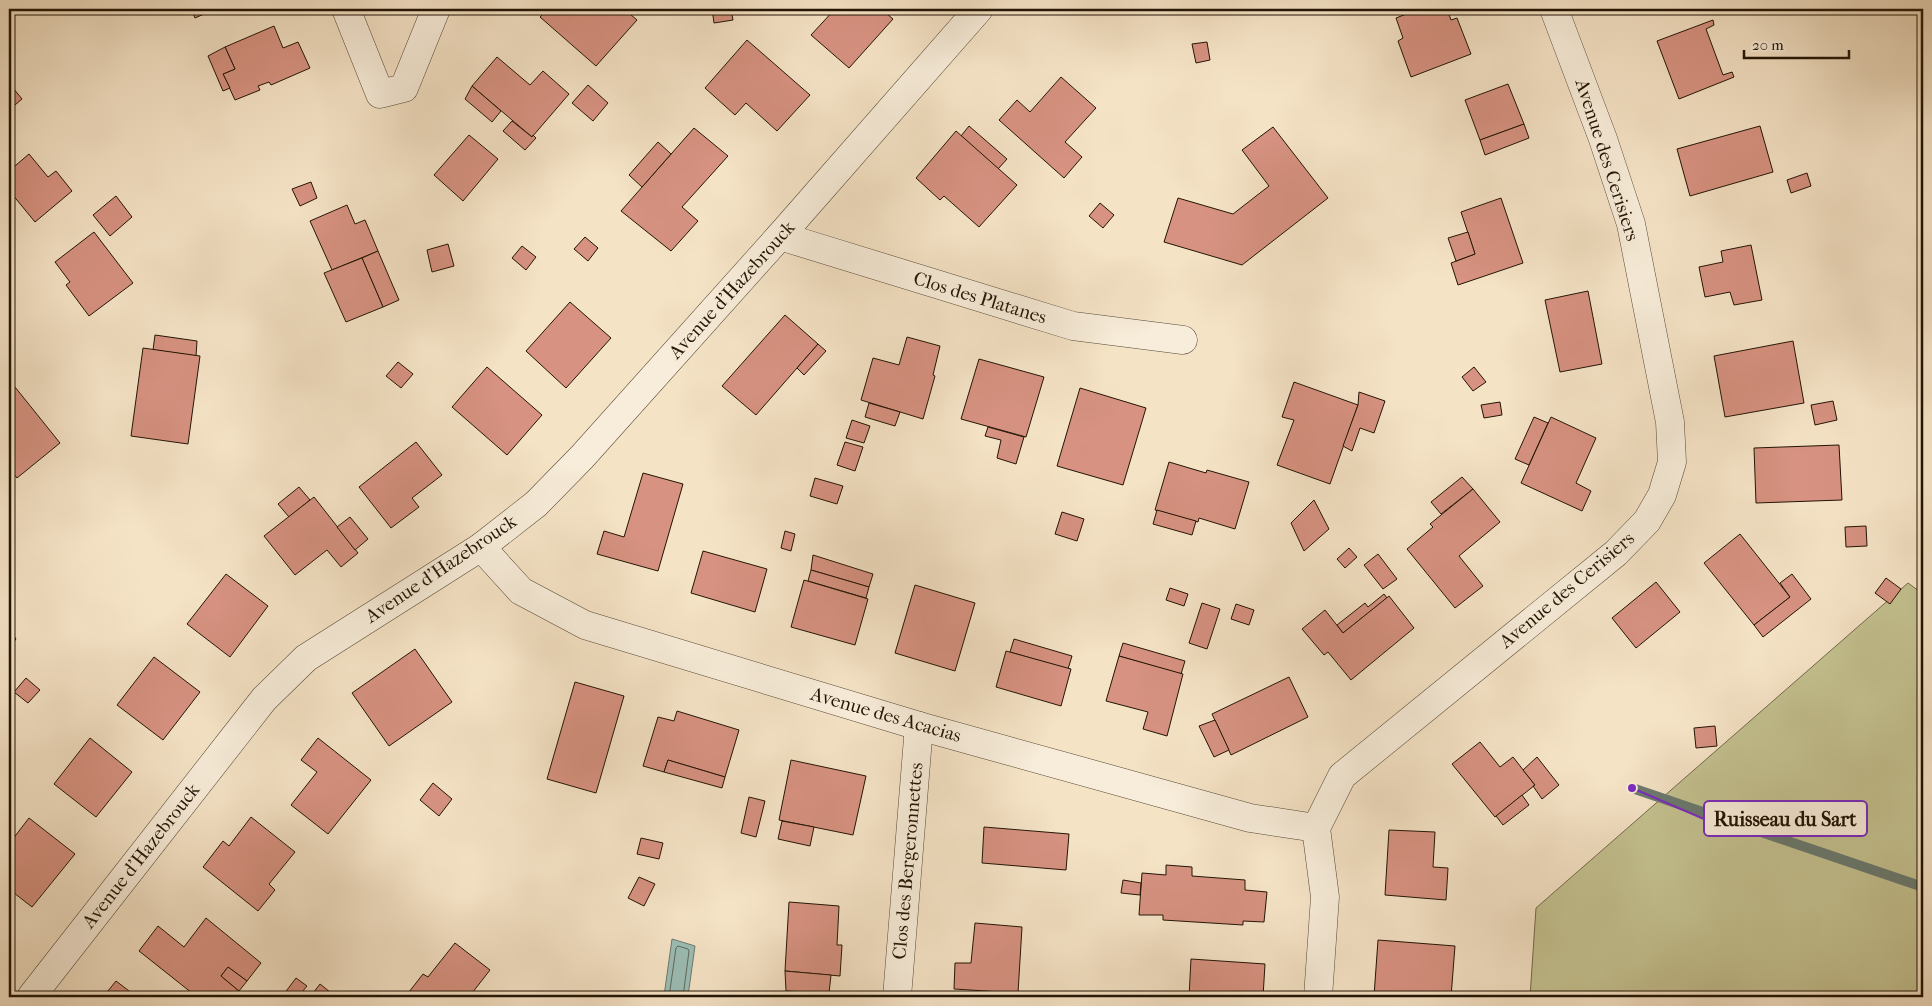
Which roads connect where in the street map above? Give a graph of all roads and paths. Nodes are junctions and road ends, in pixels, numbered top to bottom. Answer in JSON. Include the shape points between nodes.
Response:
{"nodes":[{"id":1,"x":346,"y":9,"type":"edge"},
{"id":2,"x":436,"y":9,"type":"edge"},
{"id":3,"x":979,"y":9,"type":"edge"},
{"id":4,"x":1554,"y":9,"type":"edge"},
{"id":5,"x":780,"y":236,"type":"junction"},
{"id":6,"x":1183,"y":340,"type":"dead end"},
{"id":7,"x":481,"y":547,"type":"junction"},
{"id":8,"x":918,"y":726,"type":"junction"},
{"id":9,"x":1316,"y":828,"type":"junction"},
{"id":10,"x":31,"y":997,"type":"edge"},
{"id":11,"x":896,"y":997,"type":"edge"},
{"id":12,"x":1318,"y":997,"type":"edge"}],
"edges":[{"from":1,"to":2,"type":"street","via":[[380,94],[404,88]]},
{"from":3,"to":5,"type":"street","name":"Avenue d'Hazebrouck"},
{"from":4,"to":9,"type":"street","name":"Avenue des Cerisiers","via":[[1631,224],[1670,422],[1672,462],[1662,496],[1647,521],[1616,553],[1342,776]]},
{"from":5,"to":6,"type":"street","name":"Clos des Platanes","via":[[1073,326]]},
{"from":5,"to":7,"type":"street","name":"Avenue d'Hazebrouck","via":[[582,458],[536,504]]},
{"from":7,"to":8,"type":"street","name":"Avenue des Acacias","via":[[521,591],[586,625]]},
{"from":7,"to":10,"type":"street","name":"Avenue d'Hazebrouck","via":[[306,658],[264,699]]},
{"from":8,"to":9,"type":"street","name":"Avenue des Acacias","via":[[1250,818]]},
{"from":8,"to":11,"type":"street","name":"Clos des Bergeronnettes"},
{"from":9,"to":12,"type":"street","via":[[1325,897]]}]}
